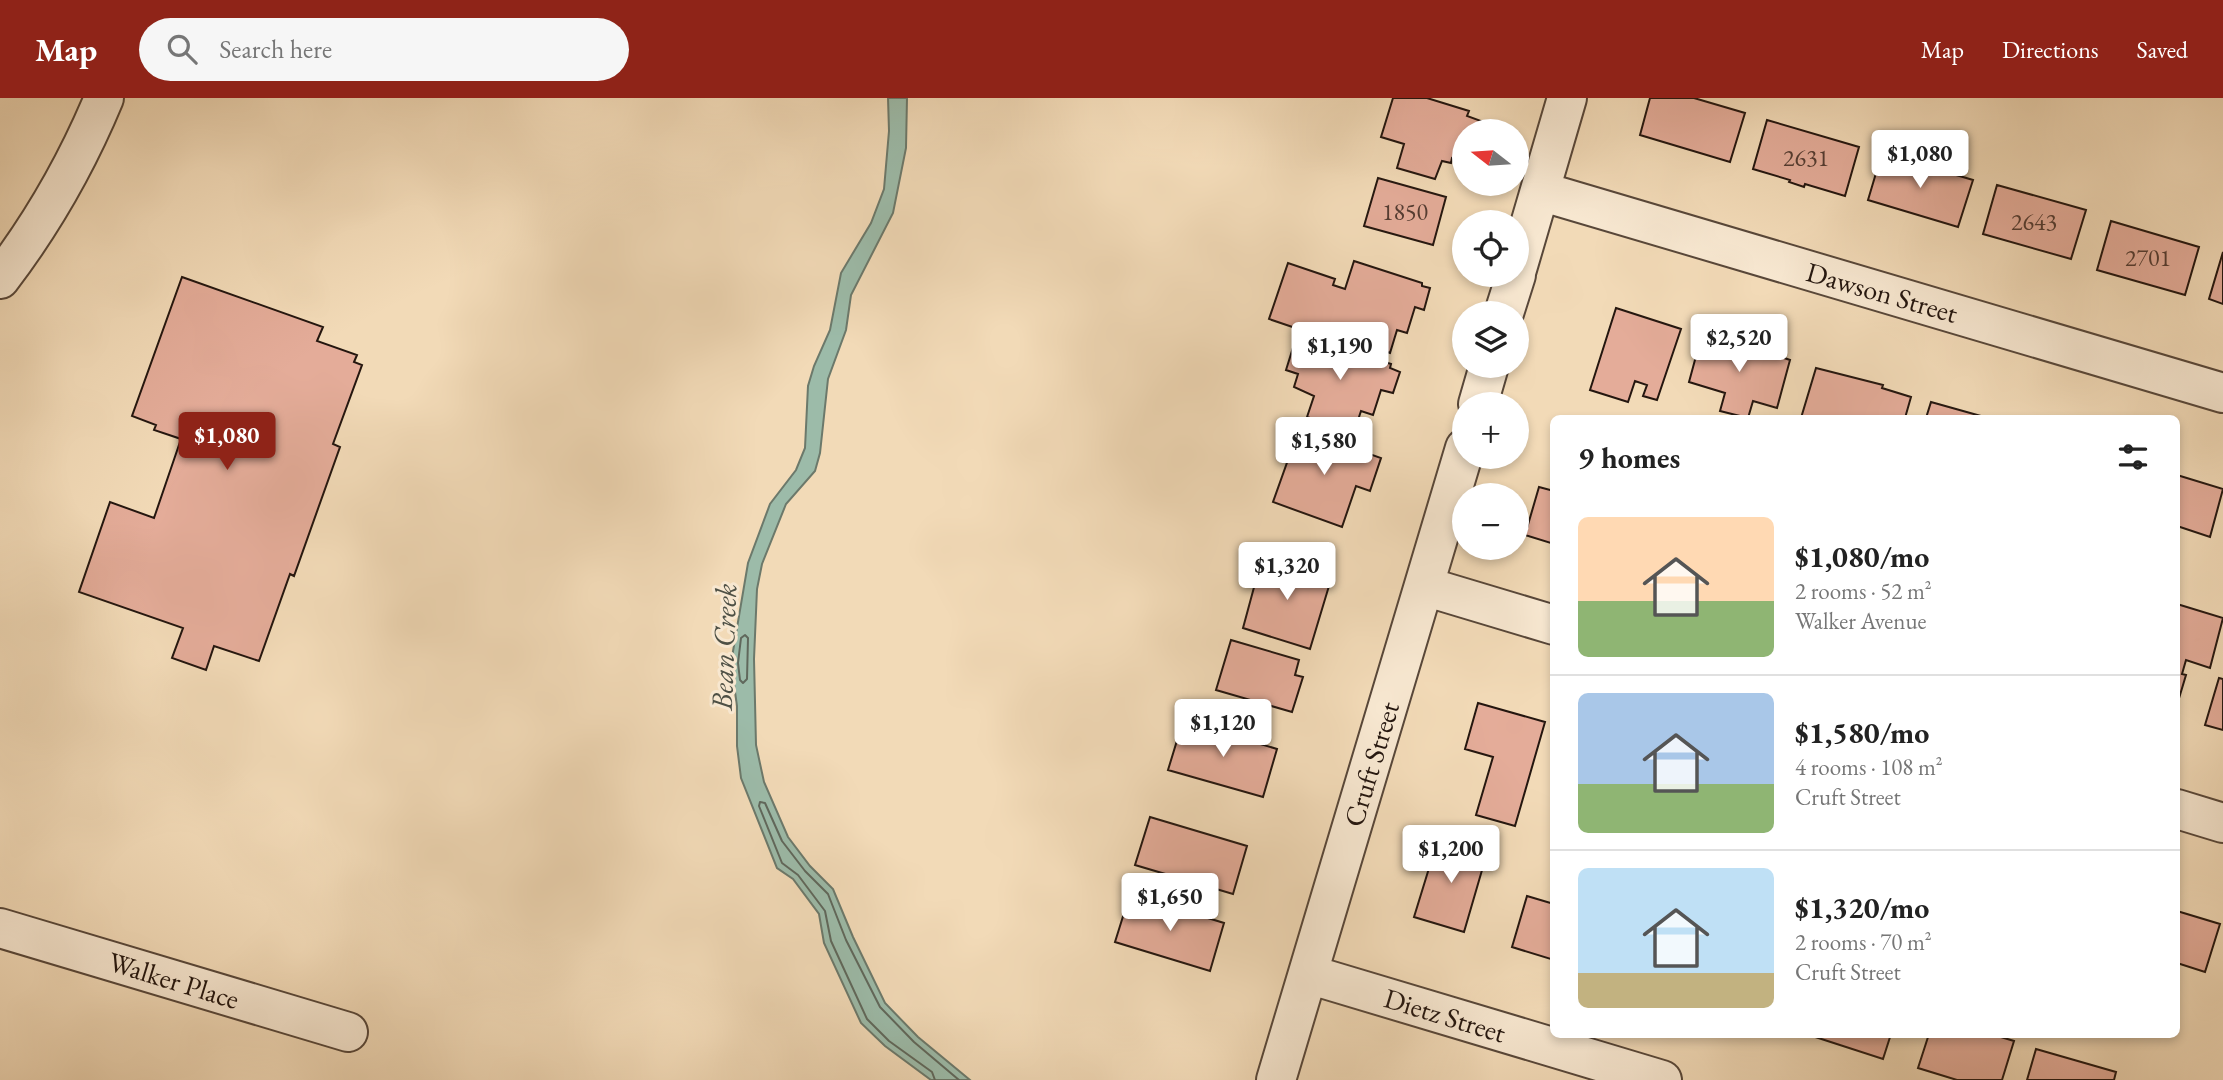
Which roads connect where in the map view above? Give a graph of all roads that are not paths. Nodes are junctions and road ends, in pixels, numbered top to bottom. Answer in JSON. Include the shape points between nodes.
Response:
{"nodes":[{"id":1,"x":104,"y":98,"type":"edge"},
{"id":2,"x":1567,"y":98,"type":"edge"},
{"id":3,"x":1540,"y":191,"type":"junction"},
{"id":4,"x":1529,"y":228,"type":"edge"},
{"id":5,"x":0,"y":279,"type":"edge"},
{"id":6,"x":2223,"y":393,"type":"edge"},
{"id":7,"x":1459,"y":469,"type":"edge"},
{"id":8,"x":1424,"y":586,"type":"junction"},
{"id":9,"x":1550,"y":624,"type":"edge"},
{"id":10,"x":2180,"y":810,"type":"edge"},
{"id":11,"x":2223,"y":823,"type":"edge"},
{"id":12,"x":0,"y":928,"type":"edge"},
{"id":13,"x":1308,"y":974,"type":"junction"},
{"id":14,"x":348,"y":1032,"type":"dead end"},
{"id":15,"x":1276,"y":1080,"type":"edge"},
{"id":16,"x":1662,"y":1080,"type":"edge"}],
"edges":[{"from":1,"to":5,"type":"street","via":[[65,180]]},
{"from":2,"to":3,"type":"street"},
{"from":3,"to":4,"type":"street"},
{"from":3,"to":6,"type":"street","name":"Dawson Street"},
{"from":7,"to":8,"type":"street","name":"Cruft Street"},
{"from":8,"to":9,"type":"street"},
{"from":8,"to":13,"type":"street","name":"Cruft Street"},
{"from":10,"to":11,"type":"street"},
{"from":12,"to":14,"type":"street","name":"Walker Place"},
{"from":13,"to":15,"type":"street","name":"Cruft Street"},
{"from":13,"to":16,"type":"street","name":"Dietz Street"}]}
